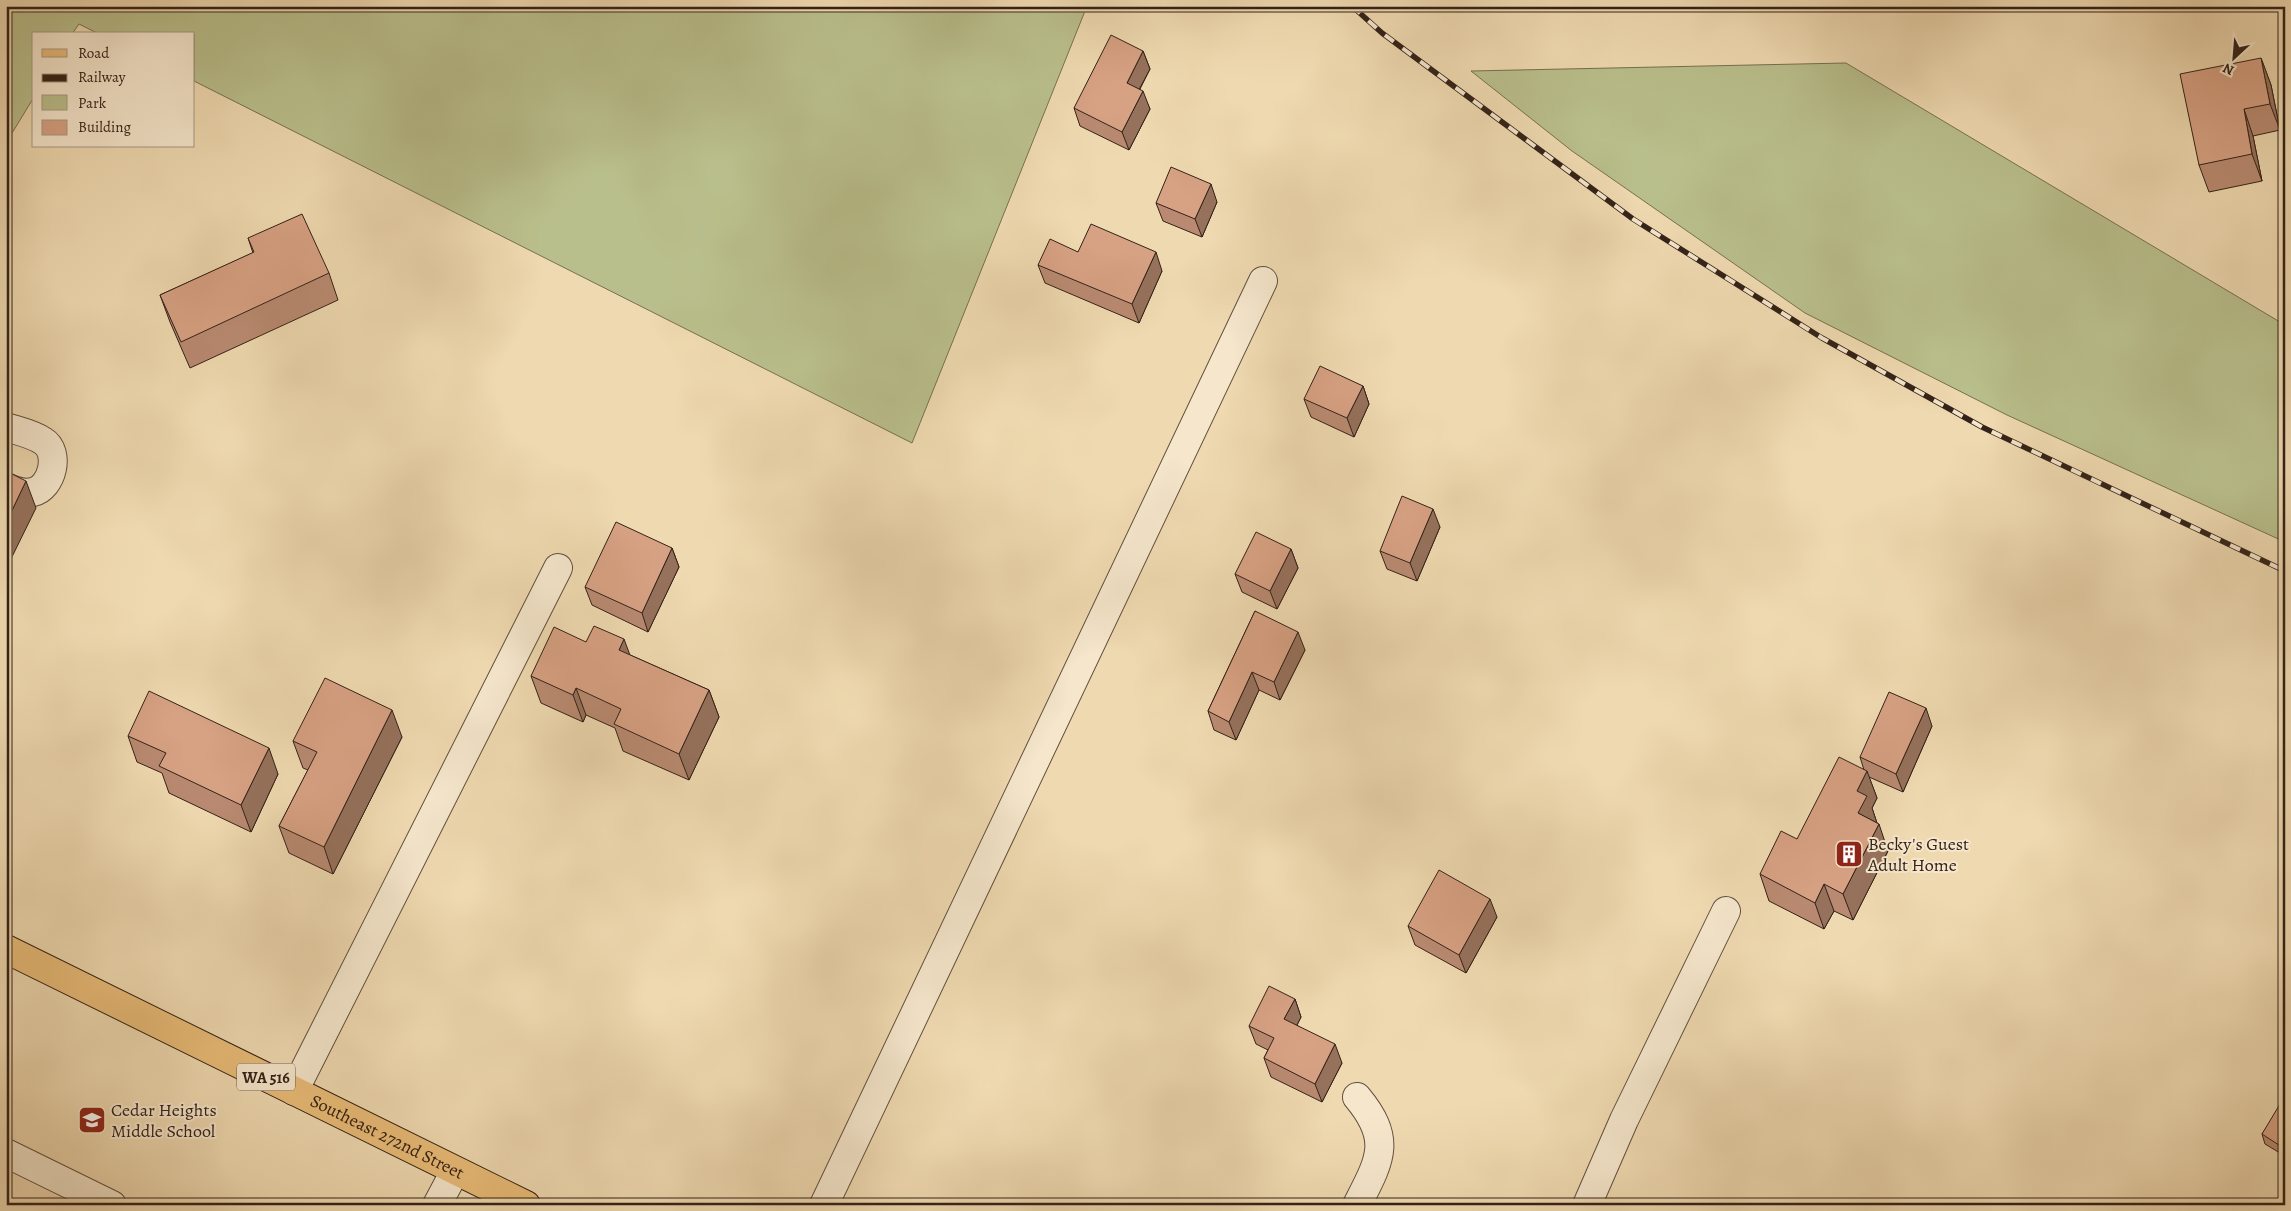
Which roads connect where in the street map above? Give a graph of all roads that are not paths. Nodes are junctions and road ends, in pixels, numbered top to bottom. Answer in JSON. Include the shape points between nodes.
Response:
{"nodes":[{"id":1,"x":1262,"y":281,"type":"dead end"},
{"id":2,"x":6,"y":427,"type":"edge"},
{"id":3,"x":6,"y":486,"type":"edge"},
{"id":4,"x":558,"y":568,"type":"dead end"},
{"id":5,"x":1726,"y":911,"type":"dead end"},
{"id":6,"x":6,"y":949,"type":"edge"},
{"id":7,"x":294,"y":1091,"type":"junction"},
{"id":8,"x":1357,"y":1096,"type":"dead end"},
{"id":9,"x":6,"y":1153,"type":"edge"},
{"id":10,"x":455,"y":1170,"type":"junction"},
{"id":11,"x":112,"y":1205,"type":"edge"},
{"id":12,"x":437,"y":1205,"type":"edge"},
{"id":13,"x":526,"y":1205,"type":"edge"},
{"id":14,"x":824,"y":1205,"type":"edge"},
{"id":15,"x":1357,"y":1205,"type":"edge"},
{"id":16,"x":1587,"y":1205,"type":"edge"}],
"edges":[{"from":1,"to":14,"type":"lane"},
{"from":2,"to":3,"type":"lane","via":[[43,440],[54,456],[45,484],[35,492],[23,493]]},
{"from":4,"to":7,"type":"lane"},
{"from":5,"to":16,"type":"lane","via":[[1624,1120]]},
{"from":6,"to":7,"type":"main road","name":"Southeast 272nd Street","number":"WA 516"},
{"from":7,"to":10,"type":"main road","name":"Southeast 272nd Street","number":"WA 516"},
{"from":8,"to":15,"type":"lane","via":[[1379,1133],[1378,1164]]},
{"from":9,"to":11,"type":"lane"},
{"from":10,"to":12,"type":"lane"},
{"from":10,"to":13,"type":"main road","name":"Southeast 272nd Street","number":"WA 516"}]}
